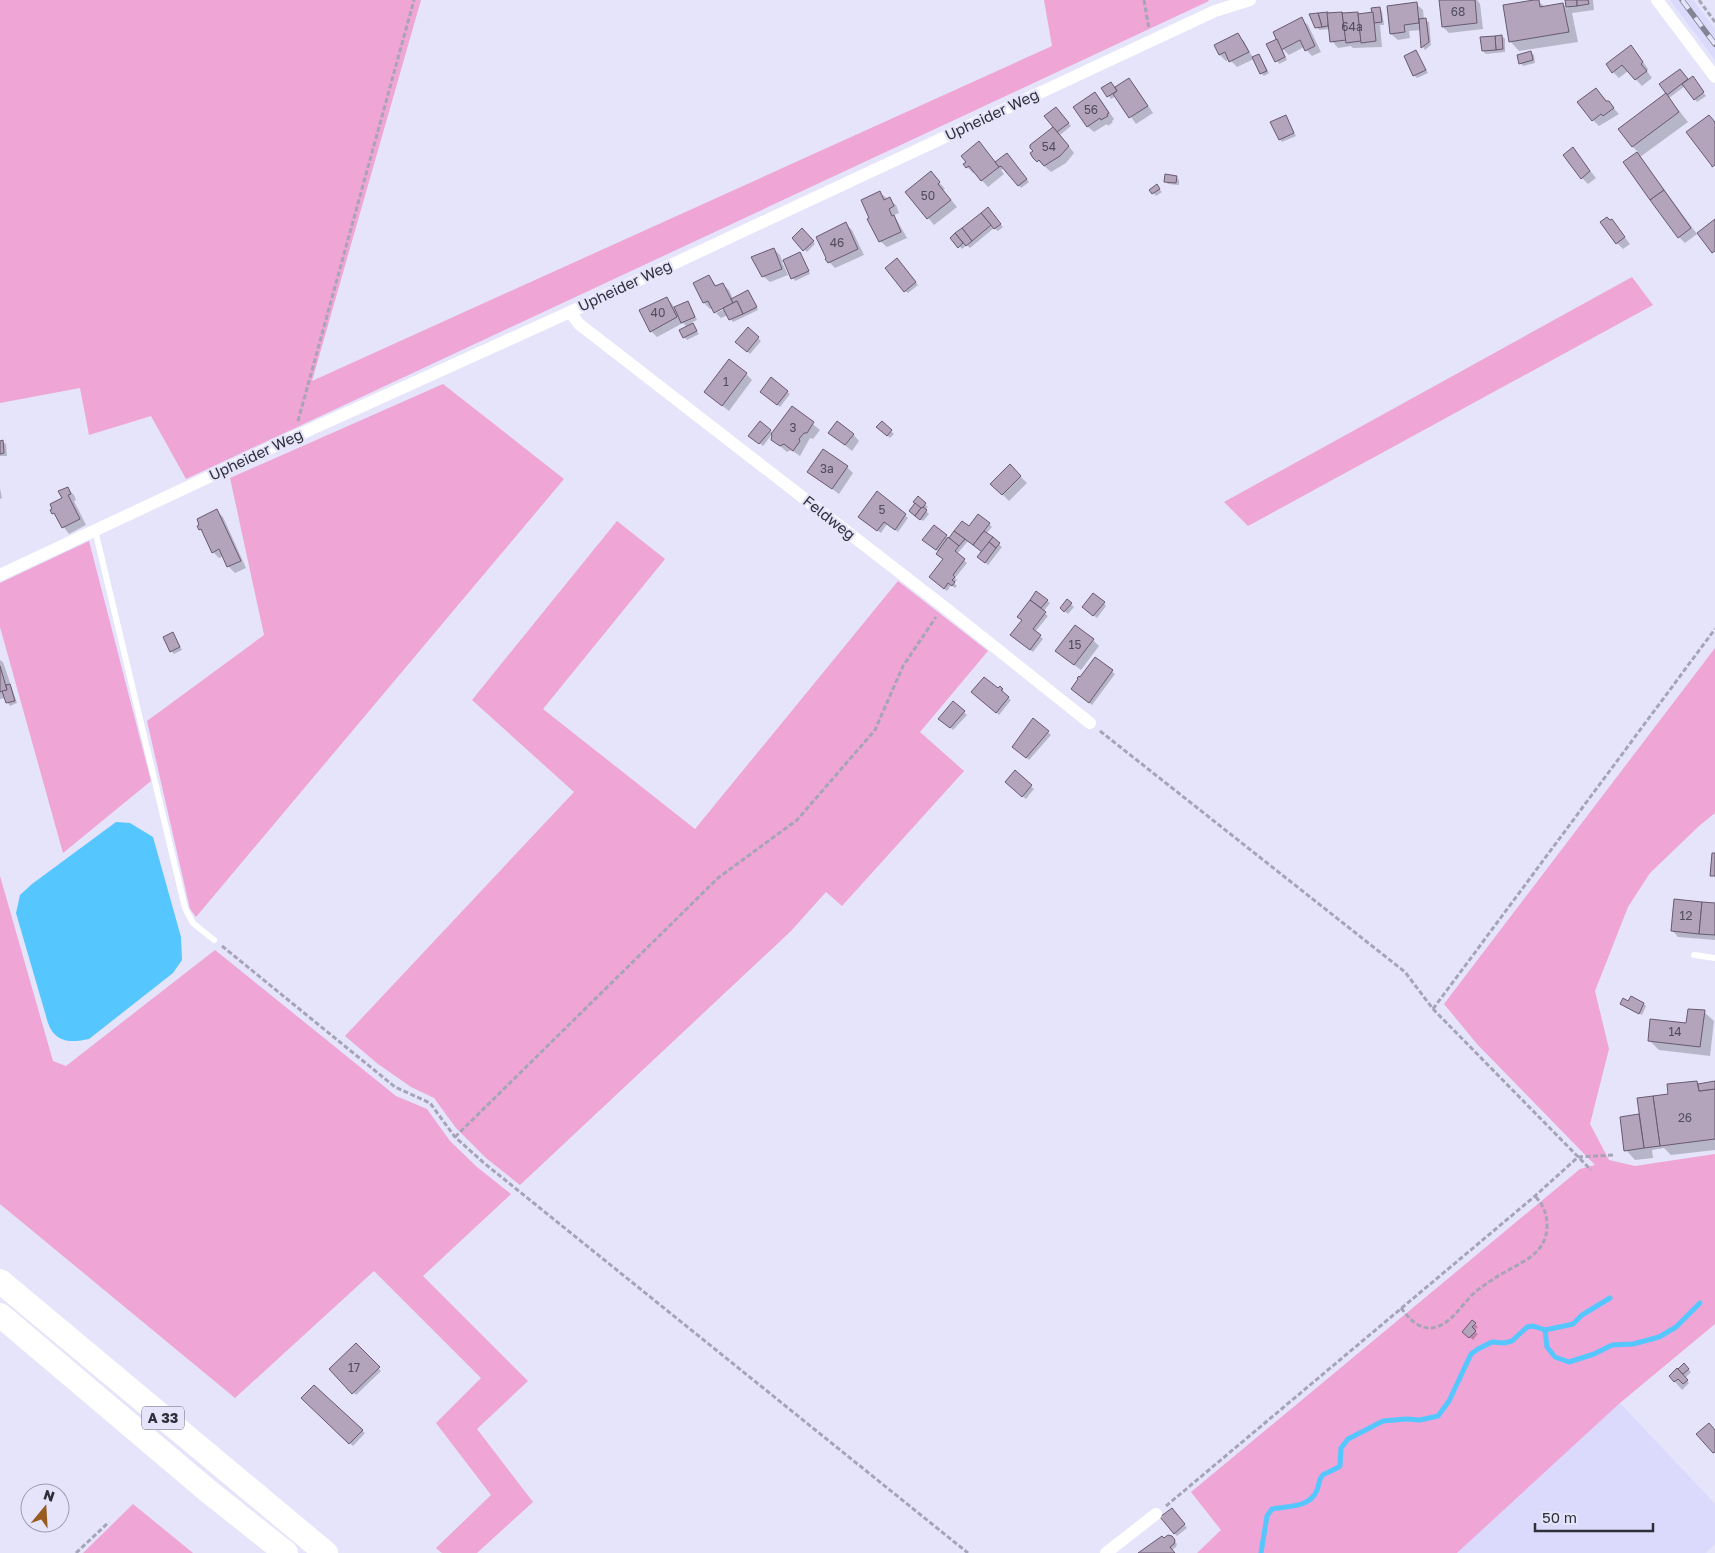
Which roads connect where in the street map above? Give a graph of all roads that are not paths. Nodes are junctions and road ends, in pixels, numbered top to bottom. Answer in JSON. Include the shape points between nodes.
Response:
{"nodes":[{"id":1,"x":1250,"y":0,"type":"edge"},
{"id":2,"x":1657,"y":0,"type":"edge"},
{"id":3,"x":1715,"y":77,"type":"edge"},
{"id":4,"x":570,"y":312,"type":"junction"},
{"id":5,"x":95,"y":530,"type":"junction"},
{"id":6,"x":0,"y":575,"type":"edge"},
{"id":7,"x":1090,"y":723,"type":"road end"},
{"id":8,"x":214,"y":940,"type":"road end"},
{"id":9,"x":1694,"y":955,"type":"dead end"},
{"id":10,"x":1715,"y":958,"type":"edge"},
{"id":11,"x":0,"y":1281,"type":"edge"},
{"id":12,"x":0,"y":1315,"type":"edge"},
{"id":13,"x":1156,"y":1514,"type":"road end"},
{"id":14,"x":286,"y":1553,"type":"edge"},
{"id":15,"x":326,"y":1553,"type":"edge"},
{"id":16,"x":1106,"y":1553,"type":"edge"}],
"edges":[{"from":1,"to":4,"type":"street","name":"Upheider Weg","via":[[1215,11]]},
{"from":2,"to":3,"type":"street"},
{"from":4,"to":5,"type":"street","name":"Upheider Weg"},
{"from":4,"to":7,"type":"street","name":"Feldweg","via":[[579,324]]},
{"from":5,"to":6,"type":"street","name":"Upheider Weg"},
{"from":5,"to":8,"type":"lane","via":[[185,908],[193,923]]},
{"from":9,"to":10,"type":"lane"},
{"from":11,"to":15,"type":"highway","number":"A 33"},
{"from":12,"to":14,"type":"highway","number":"A 33"},
{"from":13,"to":16,"type":"street"}]}
